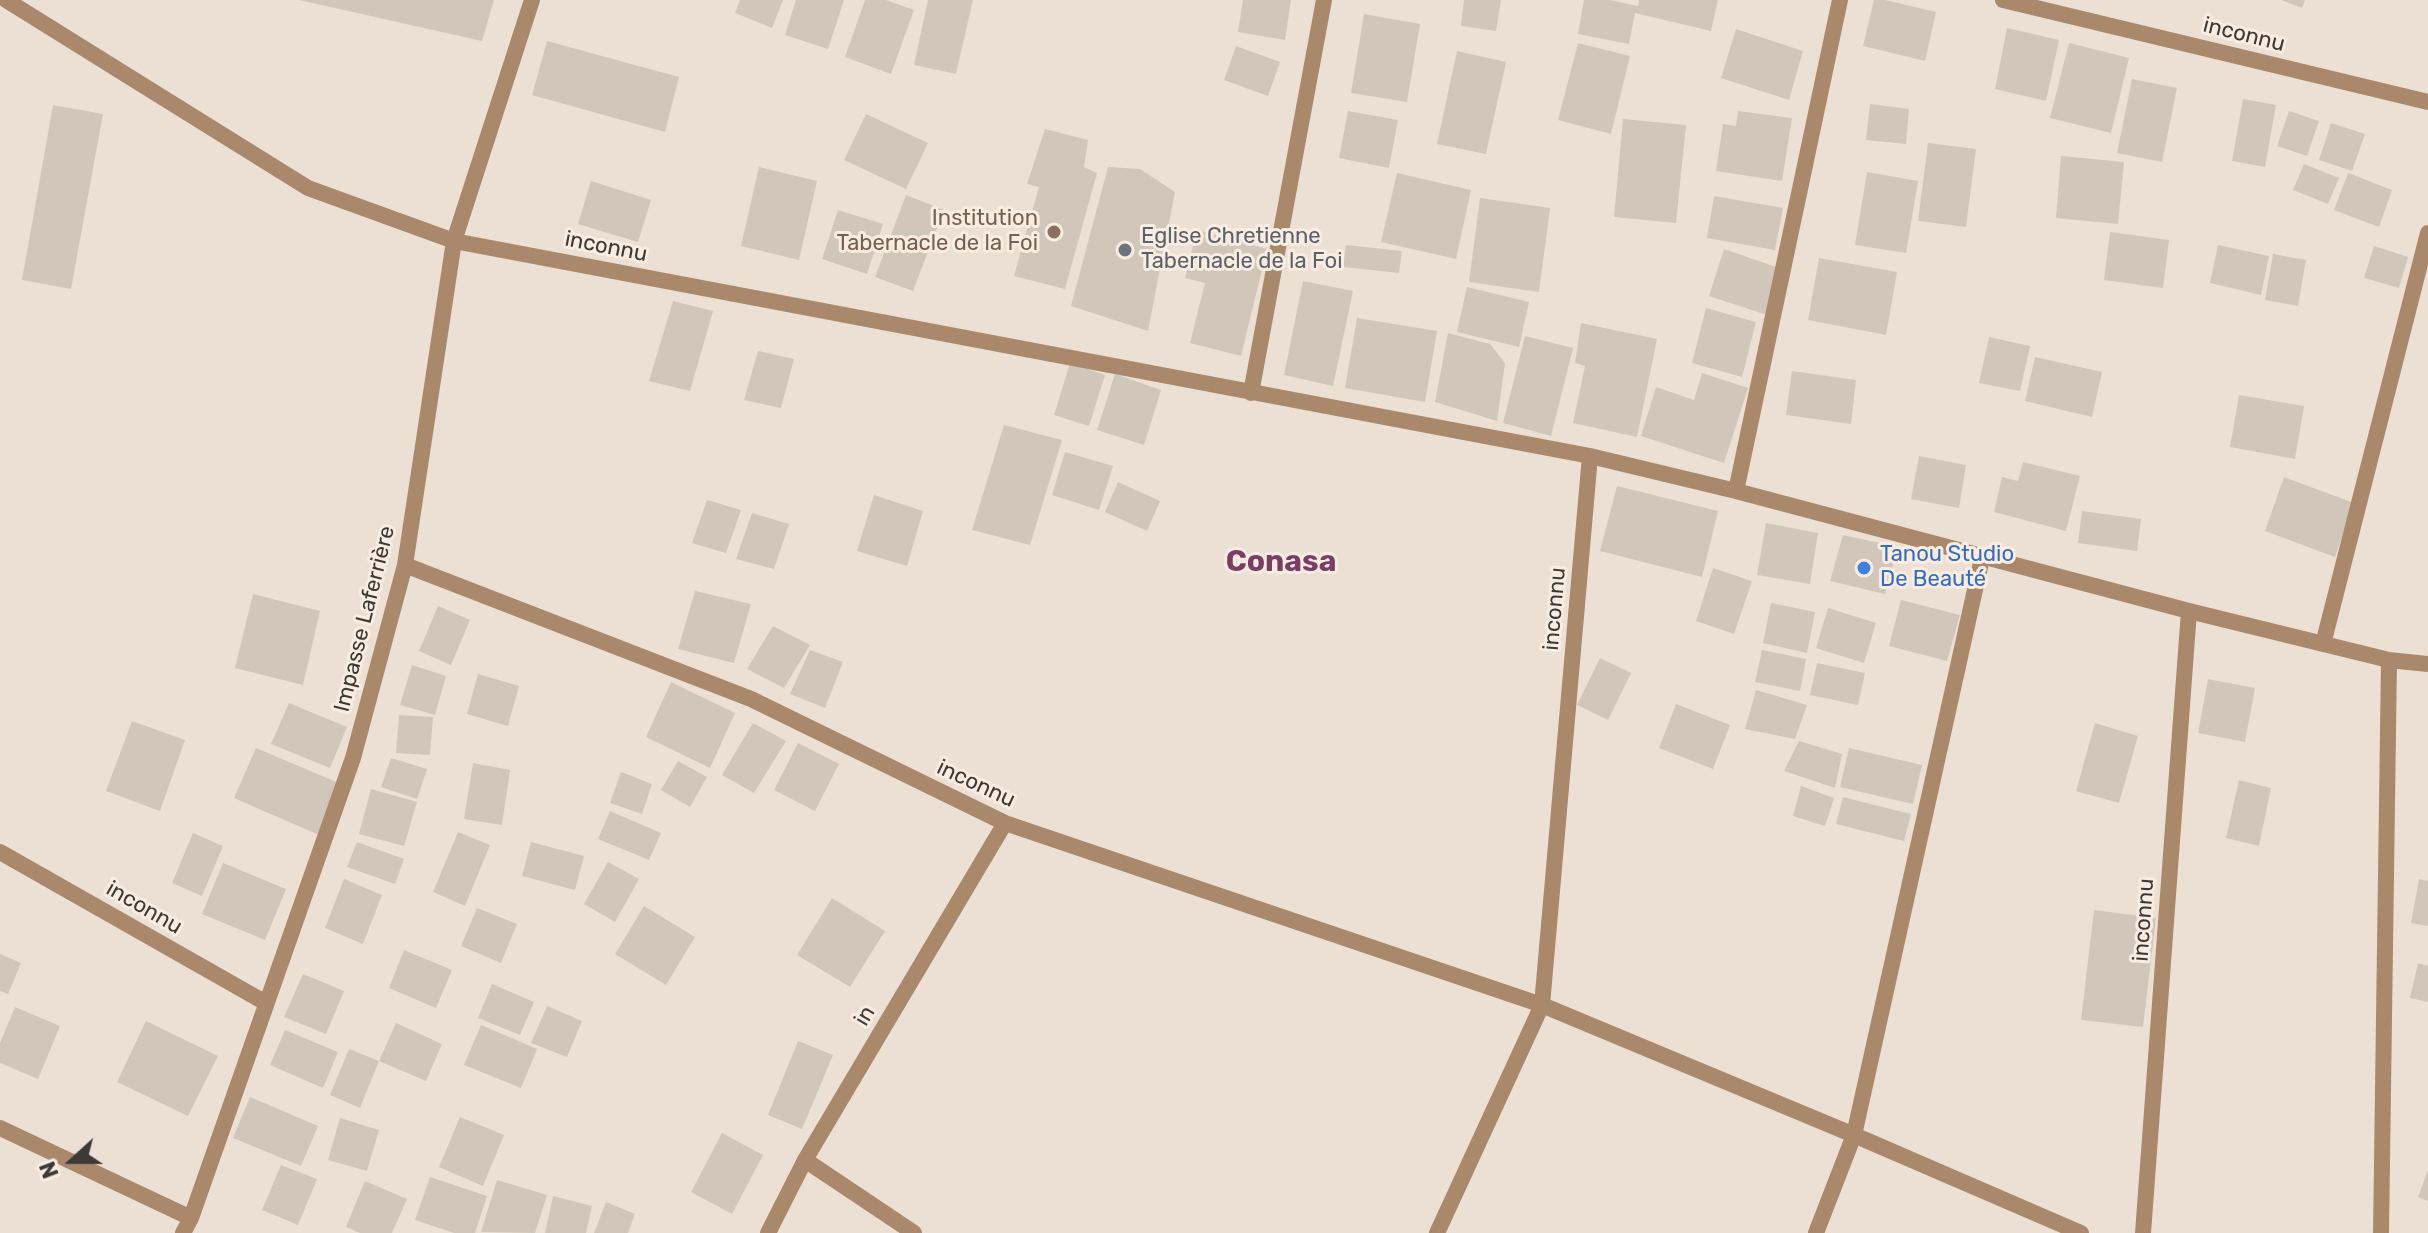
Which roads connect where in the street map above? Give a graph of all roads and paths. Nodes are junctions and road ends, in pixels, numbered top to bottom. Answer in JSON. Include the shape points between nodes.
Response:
{"nodes":[{"id":1,"x":6,"y":0,"type":"edge"},
{"id":2,"x":532,"y":0,"type":"edge"},
{"id":3,"x":1324,"y":0,"type":"edge"},
{"id":4,"x":1840,"y":0,"type":"edge"},
{"id":5,"x":2003,"y":0,"type":"edge"},
{"id":6,"x":2428,"y":102,"type":"edge"},
{"id":7,"x":2428,"y":233,"type":"edge"},
{"id":8,"x":454,"y":241,"type":"junction"},
{"id":9,"x":1251,"y":393,"type":"junction"},
{"id":10,"x":1590,"y":456,"type":"junction"},
{"id":11,"x":1736,"y":491,"type":"junction"},
{"id":12,"x":1982,"y":558,"type":"junction"},
{"id":13,"x":405,"y":565,"type":"junction"},
{"id":14,"x":2189,"y":611,"type":"junction"},
{"id":15,"x":2323,"y":644,"type":"junction"},
{"id":16,"x":2389,"y":660,"type":"junction"},
{"id":17,"x":2428,"y":664,"type":"edge"},
{"id":18,"x":1005,"y":823,"type":"junction"},
{"id":19,"x":0,"y":852,"type":"edge"},
{"id":20,"x":266,"y":1003,"type":"junction"},
{"id":21,"x":1542,"y":1005,"type":"junction"},
{"id":22,"x":0,"y":1128,"type":"edge"},
{"id":23,"x":1854,"y":1135,"type":"junction"},
{"id":24,"x":805,"y":1160,"type":"junction"},
{"id":25,"x":191,"y":1218,"type":"junction"},
{"id":26,"x":183,"y":1233,"type":"edge"},
{"id":27,"x":768,"y":1233,"type":"edge"},
{"id":28,"x":914,"y":1233,"type":"edge"},
{"id":29,"x":1437,"y":1233,"type":"edge"},
{"id":30,"x":1816,"y":1233,"type":"edge"},
{"id":31,"x":2081,"y":1233,"type":"edge"},
{"id":32,"x":2143,"y":1233,"type":"edge"},
{"id":33,"x":2381,"y":1233,"type":"edge"}],
"edges":[{"from":1,"to":8,"type":"street","name":"inconnu","via":[[308,188]]},
{"from":2,"to":8,"type":"street","name":"Impasse Laferrière"},
{"from":3,"to":9,"type":"street"},
{"from":4,"to":11,"type":"street"},
{"from":5,"to":6,"type":"street","name":"inconnu"},
{"from":7,"to":15,"type":"street"},
{"from":8,"to":9,"type":"street","name":"inconnu"},
{"from":8,"to":13,"type":"street","name":"Impasse Laferrière"},
{"from":9,"to":10,"type":"street","name":"inconnu"},
{"from":10,"to":11,"type":"street","name":"inconnu"},
{"from":10,"to":21,"type":"street","name":"inconnu"},
{"from":11,"to":12,"type":"street","name":"inconnu"},
{"from":12,"to":14,"type":"street","name":"inconnu"},
{"from":12,"to":23,"type":"street"},
{"from":13,"to":18,"type":"street","name":"inconnu","via":[[751,699]]},
{"from":13,"to":20,"type":"street","name":"Impasse Laferrière","via":[[353,758]]},
{"from":14,"to":15,"type":"street","name":"inconnu"},
{"from":14,"to":32,"type":"street","name":"inconnu"},
{"from":15,"to":16,"type":"street","name":"inconnu"},
{"from":16,"to":17,"type":"street","name":"inconnu"},
{"from":16,"to":33,"type":"street"},
{"from":18,"to":21,"type":"street","name":"inconnu"},
{"from":18,"to":24,"type":"street","name":"in"},
{"from":19,"to":20,"type":"street","name":"inconnu"},
{"from":20,"to":25,"type":"street","name":"Impasse Laferrière"},
{"from":21,"to":23,"type":"street","name":"inconnu"},
{"from":21,"to":29,"type":"street","name":"inconnu"},
{"from":22,"to":25,"type":"street"},
{"from":23,"to":30,"type":"street"},
{"from":23,"to":31,"type":"street","name":"inconnu"},
{"from":24,"to":27,"type":"street","name":"in"},
{"from":24,"to":28,"type":"street"},
{"from":25,"to":26,"type":"street","name":"Impasse Laferrière"}]}
